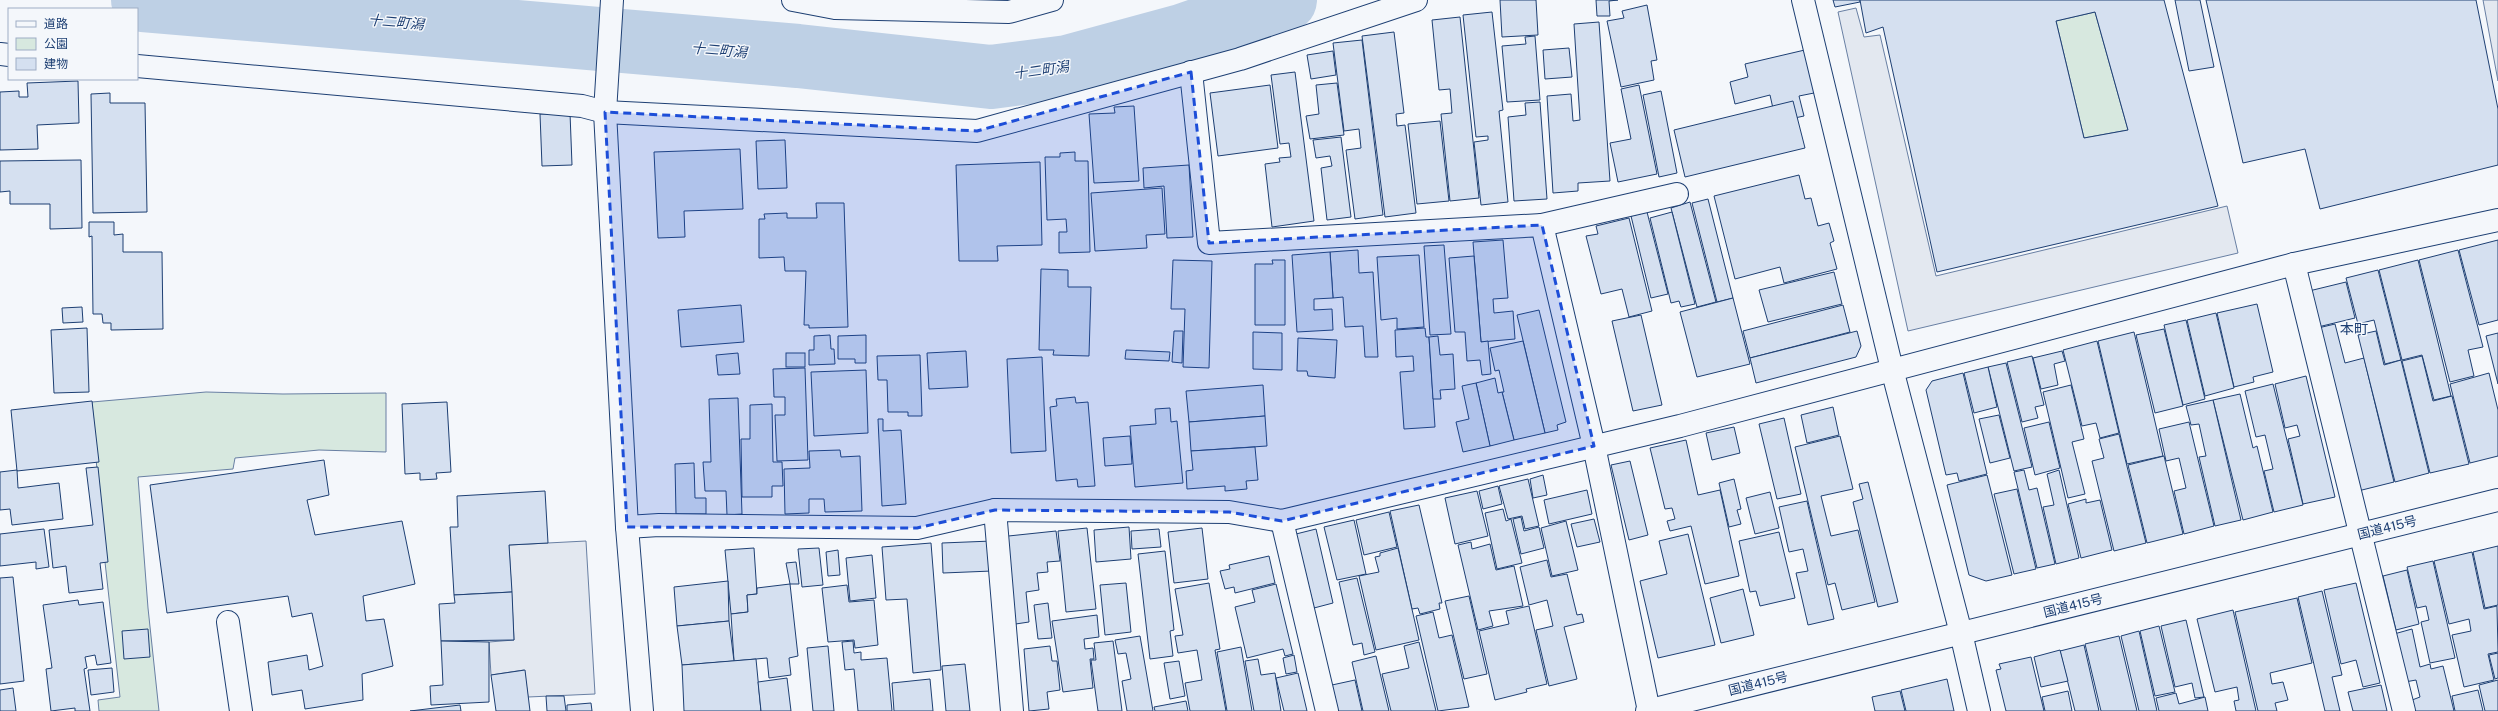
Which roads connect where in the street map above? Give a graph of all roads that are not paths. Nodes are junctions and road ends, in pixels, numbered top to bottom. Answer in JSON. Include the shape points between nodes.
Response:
{"nodes":[{"id":1,"x":612,"y":0,"type":"edge"},
{"id":2,"x":793,"y":0,"type":"edge"},
{"id":3,"x":1052,"y":0,"type":"edge"},
{"id":4,"x":1416,"y":0,"type":"edge"},
{"id":5,"x":1803,"y":0,"type":"edge"},
{"id":6,"x":835,"y":4,"type":"edge"},
{"id":7,"x":138,"y":66,"type":"edge"},
{"id":8,"x":1191,"y":72,"type":"junction"},
{"id":9,"x":606,"y":104,"type":"junction"},
{"id":10,"x":1677,"y":194,"type":"dead end"},
{"id":11,"x":2498,"y":220,"type":"edge"},
{"id":12,"x":1542,"y":225,"type":"junction"},
{"id":13,"x":2294,"y":264,"type":"junction"},
{"id":14,"x":1892,"y":369,"type":"junction"},
{"id":15,"x":1594,"y":446,"type":"junction"},
{"id":16,"x":2498,"y":500,"type":"edge"},
{"id":17,"x":994,"y":510,"type":"junction"},
{"id":18,"x":1282,"y":521,"type":"junction"},
{"id":19,"x":627,"y":527,"type":"junction"},
{"id":20,"x":2362,"y":534,"type":"junction"},
{"id":21,"x":228,"y":622,"type":"dead end"},
{"id":22,"x":1961,"y":633,"type":"junction"},
{"id":23,"x":241,"y":711,"type":"edge"},
{"id":24,"x":642,"y":711,"type":"edge"},
{"id":25,"x":1012,"y":711,"type":"edge"},
{"id":26,"x":1327,"y":711,"type":"edge"},
{"id":27,"x":1648,"y":711,"type":"edge"},
{"id":28,"x":1979,"y":711,"type":"edge"},
{"id":29,"x":2404,"y":711,"type":"edge"}],
"edges":[{"from":1,"to":9,"type":"main road"},
{"from":2,"to":6,"type":"main road"},
{"from":3,"to":6,"type":"main road","via":[[1009,12]]},
{"from":4,"to":8,"type":"main road","via":[[1240,59]]},
{"from":5,"to":14,"type":"main road"},
{"from":7,"to":9,"type":"main road","via":[[582,106]]},
{"from":8,"to":9,"type":"main road","via":[[976,131]]},
{"from":8,"to":12,"type":"main road","via":[[1209,243]]},
{"from":9,"to":19,"type":"main road"},
{"from":10,"to":12,"type":"main road"},
{"from":11,"to":13,"type":"main road"},
{"from":12,"to":15,"type":"main road"},
{"from":13,"to":14,"type":"main road"},
{"from":13,"to":20,"type":"main road"},
{"from":14,"to":15,"type":"main road"},
{"from":14,"to":22,"type":"main road"},
{"from":15,"to":18,"type":"main road"},
{"from":15,"to":27,"type":"main road"},
{"from":16,"to":20,"type":"main road","name":"国道415号"},
{"from":17,"to":18,"type":"main road","via":[[1229,512]]},
{"from":17,"to":19,"type":"main road","via":[[917,528],[659,525]]},
{"from":17,"to":25,"type":"main road"},
{"from":18,"to":26,"type":"main road"},
{"from":19,"to":24,"type":"main road"},
{"from":20,"to":22,"type":"main road","name":"国道415号"},
{"from":20,"to":29,"type":"main road"},
{"from":21,"to":23,"type":"main road"},
{"from":22,"to":27,"type":"main road","name":"国道415号"},
{"from":22,"to":28,"type":"main road"}]}
